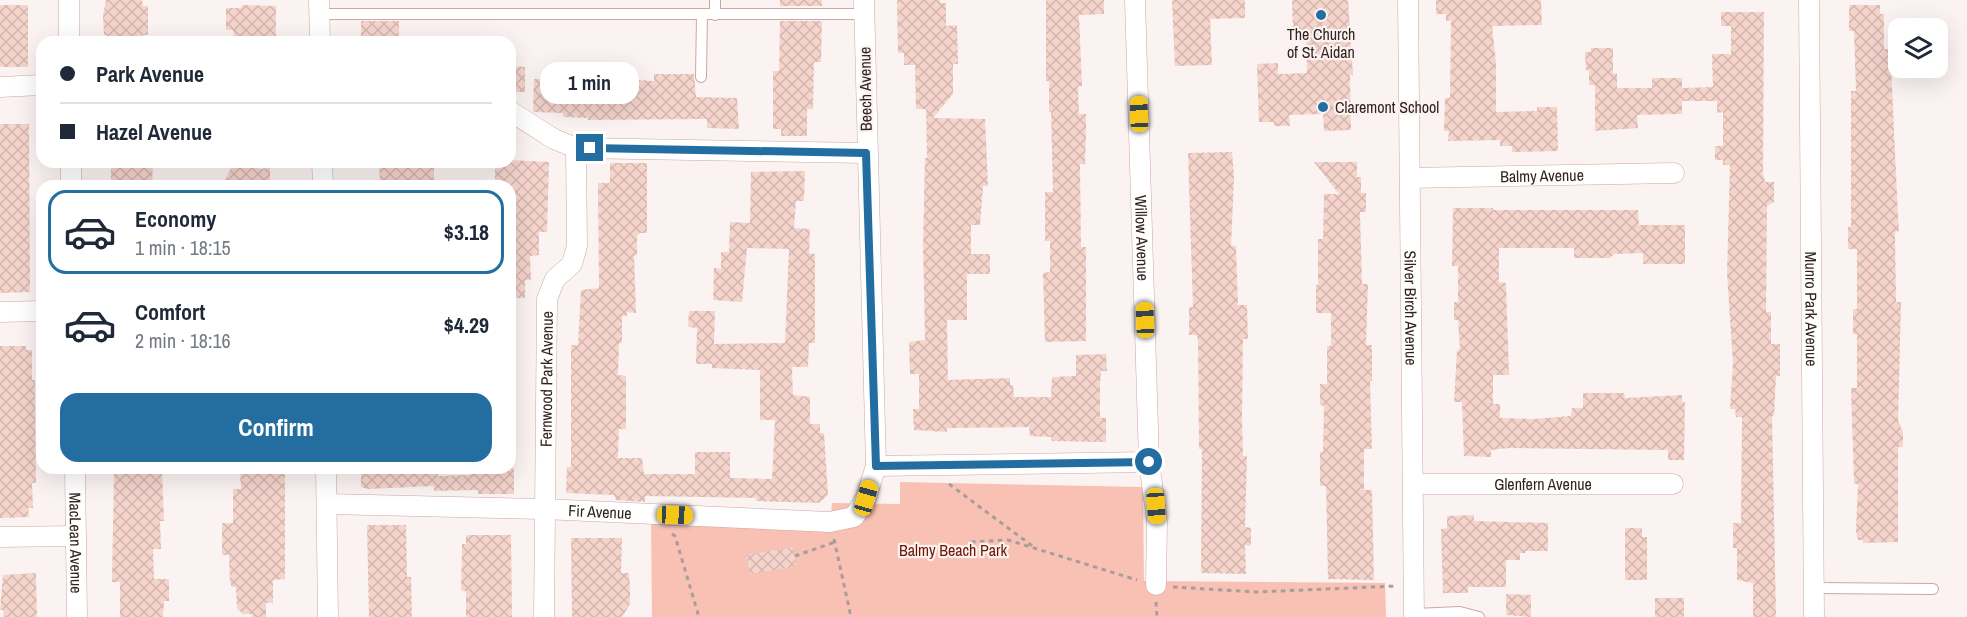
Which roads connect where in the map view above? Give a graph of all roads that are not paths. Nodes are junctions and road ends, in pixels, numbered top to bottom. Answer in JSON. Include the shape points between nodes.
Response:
{"nodes":[{"id":1,"x":69,"y":0,"type":"edge"},
{"id":2,"x":715,"y":0,"type":"edge"},
{"id":3,"x":1135,"y":0,"type":"edge"},
{"id":4,"x":1408,"y":0,"type":"edge"},
{"id":5,"x":1809,"y":0,"type":"edge"},
{"id":6,"x":319,"y":7,"type":"edge"},
{"id":7,"x":864,"y":7,"type":"edge"},
{"id":8,"x":702,"y":15,"type":"junction"},
{"id":9,"x":715,"y":15,"type":"junction"},
{"id":10,"x":69,"y":36,"type":"edge"},
{"id":11,"x":320,"y":36,"type":"edge"},
{"id":12,"x":701,"y":77,"type":"dead end"},
{"id":13,"x":36,"y":85,"type":"edge"},
{"id":14,"x":0,"y":87,"type":"edge"},
{"id":15,"x":516,"y":115,"type":"edge"},
{"id":16,"x":576,"y":148,"type":"junction"},
{"id":17,"x":866,"y":153,"type":"junction"},
{"id":18,"x":1674,"y":173,"type":"dead end"},
{"id":19,"x":1410,"y":178,"type":"junction"},
{"id":20,"x":36,"y":311,"type":"edge"},
{"id":21,"x":0,"y":312,"type":"edge"},
{"id":22,"x":1149,"y":462,"type":"junction"},
{"id":23,"x":876,"y":466,"type":"junction"},
{"id":24,"x":75,"y":474,"type":"edge"},
{"id":25,"x":326,"y":474,"type":"edge"},
{"id":26,"x":1414,"y":484,"type":"junction"},
{"id":27,"x":1673,"y":484,"type":"dead end"},
{"id":28,"x":327,"y":504,"type":"junction"},
{"id":29,"x":543,"y":509,"type":"junction"},
{"id":30,"x":76,"y":536,"type":"junction"},
{"id":31,"x":0,"y":537,"type":"edge"},
{"id":32,"x":1156,"y":585,"type":"road end"},
{"id":33,"x":1814,"y":588,"type":"junction"},
{"id":34,"x":1934,"y":589,"type":"dead end"},
{"id":35,"x":1414,"y":615,"type":"edge"},
{"id":36,"x":78,"y":617,"type":"edge"},
{"id":37,"x":328,"y":617,"type":"edge"},
{"id":38,"x":544,"y":617,"type":"edge"},
{"id":39,"x":1479,"y":617,"type":"edge"},
{"id":40,"x":1814,"y":617,"type":"edge"}],
"edges":[{"from":1,"to":10,"type":"street"},
{"from":2,"to":9,"type":"lane"},
{"from":3,"to":22,"type":"street","name":"Willow Avenue"},
{"from":4,"to":19,"type":"street","name":"Silver Birch Avenue"},
{"from":5,"to":33,"type":"street","name":"Munro Park Avenue"},
{"from":6,"to":8,"type":"lane"},
{"from":6,"to":11,"type":"street"},
{"from":7,"to":9,"type":"lane"},
{"from":7,"to":17,"type":"street","name":"Beech Avenue"},
{"from":8,"to":9,"type":"lane"},
{"from":8,"to":12,"type":"lane"},
{"from":13,"to":14,"type":"street"},
{"from":15,"to":16,"type":"street"},
{"from":16,"to":17,"type":"street"},
{"from":16,"to":29,"type":"street","name":"Fernwood Park Avenue","via":[[577,246],[572,264],[555,279],[547,299]]},
{"from":17,"to":23,"type":"street","name":"Beech Avenue"},
{"from":18,"to":19,"type":"street","name":"Balmy Avenue"},
{"from":19,"to":26,"type":"street","name":"Silver Birch Avenue"},
{"from":20,"to":21,"type":"street"},
{"from":22,"to":23,"type":"street"},
{"from":22,"to":32,"type":"street","name":"Willow Avenue","via":[[1157,520]]},
{"from":23,"to":29,"type":"street","name":"Fir Avenue","via":[[866,498],[854,516],[830,522]]},
{"from":24,"to":30,"type":"street","name":"MacLean Avenue"},
{"from":25,"to":28,"type":"street"},
{"from":26,"to":27,"type":"street","name":"Glenfern Avenue"},
{"from":26,"to":35,"type":"street","name":"Silver Birch Avenue"},
{"from":28,"to":29,"type":"street","name":"Fir Avenue"},
{"from":28,"to":37,"type":"street"},
{"from":29,"to":38,"type":"street","name":"Fernwood Park Avenue"},
{"from":30,"to":31,"type":"street"},
{"from":30,"to":36,"type":"street","name":"MacLean Avenue"},
{"from":33,"to":34,"type":"lane"},
{"from":33,"to":40,"type":"street","name":"Munro Park Avenue"},
{"from":35,"to":39,"type":"lane","name":"Silver Birch Avenue","via":[[1460,612]]}]}
